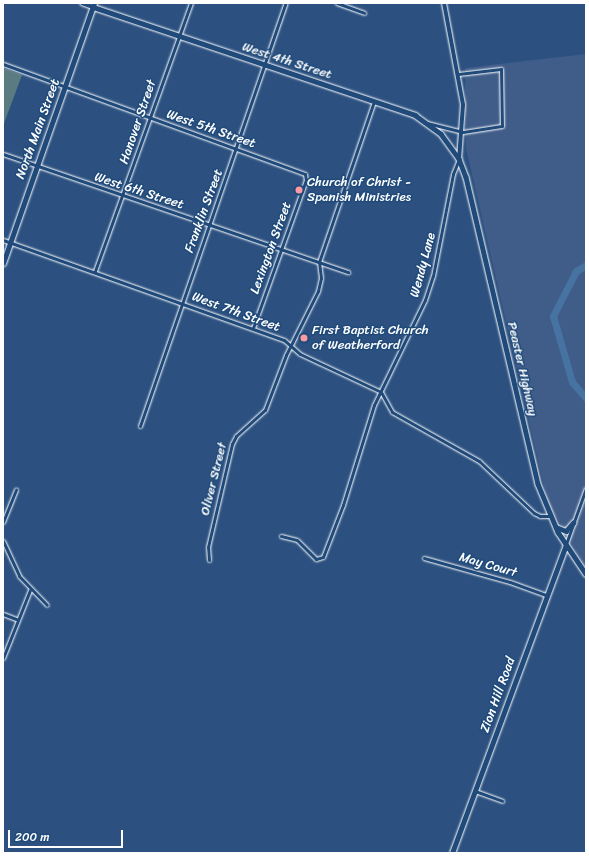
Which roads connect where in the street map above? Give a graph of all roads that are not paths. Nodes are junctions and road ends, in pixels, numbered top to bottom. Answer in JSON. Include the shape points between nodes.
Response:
{"nodes":[{"id":1,"x":82,"y":3,"type":"edge"},
{"id":2,"x":191,"y":3,"type":"edge"},
{"id":3,"x":286,"y":3,"type":"edge"},
{"id":4,"x":337,"y":3,"type":"edge"},
{"id":5,"x":444,"y":3,"type":"edge"},
{"id":6,"x":93,"y":5,"type":"edge"},
{"id":7,"x":364,"y":13,"type":"dead end"},
{"id":8,"x":179,"y":37,"type":"junction"},
{"id":9,"x":3,"y":64,"type":"edge"},
{"id":10,"x":264,"y":65,"type":"junction"},
{"id":11,"x":458,"y":74,"type":"junction"},
{"id":12,"x":65,"y":87,"type":"junction"},
{"id":13,"x":374,"y":101,"type":"junction"},
{"id":14,"x":149,"y":118,"type":"junction"},
{"id":15,"x":426,"y":123,"type":"junction"},
{"id":16,"x":463,"y":132,"type":"junction"},
{"id":17,"x":237,"y":148,"type":"junction"},
{"id":18,"x":3,"y":154,"type":"edge"},
{"id":19,"x":459,"y":159,"type":"junction"},
{"id":20,"x":36,"y":167,"type":"junction"},
{"id":21,"x":306,"y":174,"type":"joint"},
{"id":22,"x":122,"y":197,"type":"junction"},
{"id":23,"x":210,"y":224,"type":"junction"},
{"id":24,"x":3,"y":240,"type":"edge"},
{"id":25,"x":10,"y":243,"type":"junction"},
{"id":26,"x":281,"y":249,"type":"junction"},
{"id":27,"x":3,"y":262,"type":"edge"},
{"id":28,"x":319,"y":262,"type":"junction"},
{"id":29,"x":96,"y":271,"type":"junction"},
{"id":30,"x":348,"y":272,"type":"dead end"},
{"id":31,"x":181,"y":303,"type":"junction"},
{"id":32,"x":253,"y":328,"type":"junction"},
{"id":33,"x":292,"y":346,"type":"junction"},
{"id":34,"x":381,"y":392,"type":"junction"},
{"id":35,"x":140,"y":426,"type":"dead end"},
{"id":36,"x":586,"y":488,"type":"edge"},
{"id":37,"x":16,"y":490,"type":"dead end"},
{"id":38,"x":550,"y":516,"type":"junction"},
{"id":39,"x":3,"y":522,"type":"edge"},
{"id":40,"x":574,"y":523,"type":"junction"},
{"id":41,"x":555,"y":526,"type":"junction"},
{"id":42,"x":281,"y":536,"type":"dead end"},
{"id":43,"x":3,"y":541,"type":"edge"},
{"id":44,"x":566,"y":545,"type":"junction"},
{"id":45,"x":424,"y":558,"type":"dead end"},
{"id":46,"x":575,"y":559,"type":"junction"},
{"id":47,"x":209,"y":560,"type":"dead end"},
{"id":48,"x":560,"y":560,"type":"junction"},
{"id":49,"x":586,"y":574,"type":"edge"},
{"id":50,"x":30,"y":590,"type":"junction"},
{"id":51,"x":546,"y":595,"type":"junction"},
{"id":52,"x":47,"y":605,"type":"dead end"},
{"id":53,"x":3,"y":614,"type":"edge"},
{"id":54,"x":16,"y":619,"type":"junction"},
{"id":55,"x":3,"y":658,"type":"edge"},
{"id":56,"x":475,"y":791,"type":"junction"},
{"id":57,"x":502,"y":801,"type":"dead end"},
{"id":58,"x":452,"y":853,"type":"edge"}],
"edges":[{"from":1,"to":6,"type":"street"},
{"from":2,"to":8,"type":"street","name":"Hanover Street"},
{"from":3,"to":10,"type":"street","name":"Franklin Street"},
{"from":4,"to":7,"type":"street"},
{"from":5,"to":11,"type":"street"},
{"from":6,"to":8,"type":"main road","name":"West 4th Street"},
{"from":6,"to":12,"type":"main road","name":"North Main Street"},
{"from":8,"to":10,"type":"main road","name":"West 4th Street"},
{"from":8,"to":14,"type":"street","name":"Hanover Street"},
{"from":9,"to":12,"type":"street","name":"West 5th Street"},
{"from":10,"to":13,"type":"main road","name":"West 4th Street"},
{"from":10,"to":17,"type":"street","name":"Franklin Street"},
{"from":11,"to":16,"type":"street","via":[[463,105]]},
{"from":11,"to":16,"type":"street","via":[[501,69],[502,126]]},
{"from":12,"to":14,"type":"street","name":"West 5th Street"},
{"from":12,"to":20,"type":"main road","name":"North Main Street"},
{"from":13,"to":15,"type":"main road","name":"West 4th Street","via":[[415,115]]},
{"from":13,"to":28,"type":"street","name":"Oliver Street"},
{"from":14,"to":17,"type":"street","name":"West 5th Street"},
{"from":14,"to":22,"type":"street","name":"Hanover Street"},
{"from":15,"to":16,"type":"street"},
{"from":15,"to":19,"type":"main road","name":"West 4th Street","via":[[441,134]]},
{"from":16,"to":19,"type":"street"},
{"from":17,"to":21,"type":"street","name":"West 5th Street"},
{"from":17,"to":23,"type":"street","name":"Franklin Street"},
{"from":18,"to":20,"type":"street","name":"West 6th Street"},
{"from":19,"to":34,"type":"street","name":"Wendy Lane","via":[[453,174],[433,276],[425,300]]},
{"from":19,"to":38,"type":"main road","name":"Peaster Highway","via":[[466,177],[538,484]]},
{"from":20,"to":22,"type":"street","name":"West 6th Street"},
{"from":20,"to":25,"type":"main road","name":"North Main Street"},
{"from":21,"to":26,"type":"street","name":"Lexington Street"},
{"from":22,"to":23,"type":"street","name":"West 6th Street"},
{"from":22,"to":29,"type":"street","name":"Hanover Street"},
{"from":23,"to":26,"type":"street","name":"West 6th Street"},
{"from":23,"to":31,"type":"street","name":"Franklin Street"},
{"from":24,"to":25,"type":"street","name":"West 7th Street"},
{"from":25,"to":27,"type":"main road","name":"North Main Street"},
{"from":25,"to":29,"type":"street","name":"West 7th Street"},
{"from":26,"to":28,"type":"street","name":"West 6th Street"},
{"from":26,"to":32,"type":"street","name":"Lexington Street"},
{"from":28,"to":30,"type":"street","name":"West 6th Street"},
{"from":28,"to":33,"type":"street","name":"Oliver Street","via":[[318,291]]},
{"from":29,"to":31,"type":"street","name":"West 7th Street"},
{"from":31,"to":32,"type":"street","name":"West 7th Street"},
{"from":31,"to":35,"type":"street","name":"Franklin Street"},
{"from":32,"to":33,"type":"street","name":"West 7th Street","via":[[284,340]]},
{"from":33,"to":34,"type":"street","name":"West 7th Street","via":[[300,354]]},
{"from":33,"to":47,"type":"street","name":"Oliver Street","via":[[265,410],[236,436],[232,444],[208,547]]},
{"from":34,"to":38,"type":"street","via":[[397,416],[479,461],[534,513]]},
{"from":34,"to":42,"type":"street","name":"Wendy Lane","via":[[323,557],[316,559],[297,540]]},
{"from":36,"to":40,"type":"street"},
{"from":37,"to":39,"type":"street"},
{"from":38,"to":41,"type":"main road","name":"Peaster Highway"},
{"from":40,"to":41,"type":"main road","via":[[566,531]]},
{"from":40,"to":44,"type":"street"},
{"from":41,"to":44,"type":"main road","name":"Peaster Highway"},
{"from":43,"to":50,"type":"street","via":[[12,563]]},
{"from":44,"to":46,"type":"main road","name":"Peaster Highway"},
{"from":44,"to":48,"type":"main road","name":"Zion Hill Road"},
{"from":45,"to":51,"type":"street","name":"May Court"},
{"from":46,"to":48,"type":"main road","via":[[567,556]]},
{"from":46,"to":49,"type":"main road","name":"Peaster Highway"},
{"from":48,"to":51,"type":"main road","name":"Zion Hill Road"},
{"from":50,"to":52,"type":"street"},
{"from":50,"to":54,"type":"street"},
{"from":51,"to":56,"type":"main road","name":"Zion Hill Road"},
{"from":53,"to":54,"type":"street"},
{"from":54,"to":55,"type":"street"},
{"from":56,"to":57,"type":"street"},
{"from":56,"to":58,"type":"main road","name":"Zion Hill Road"}]}
